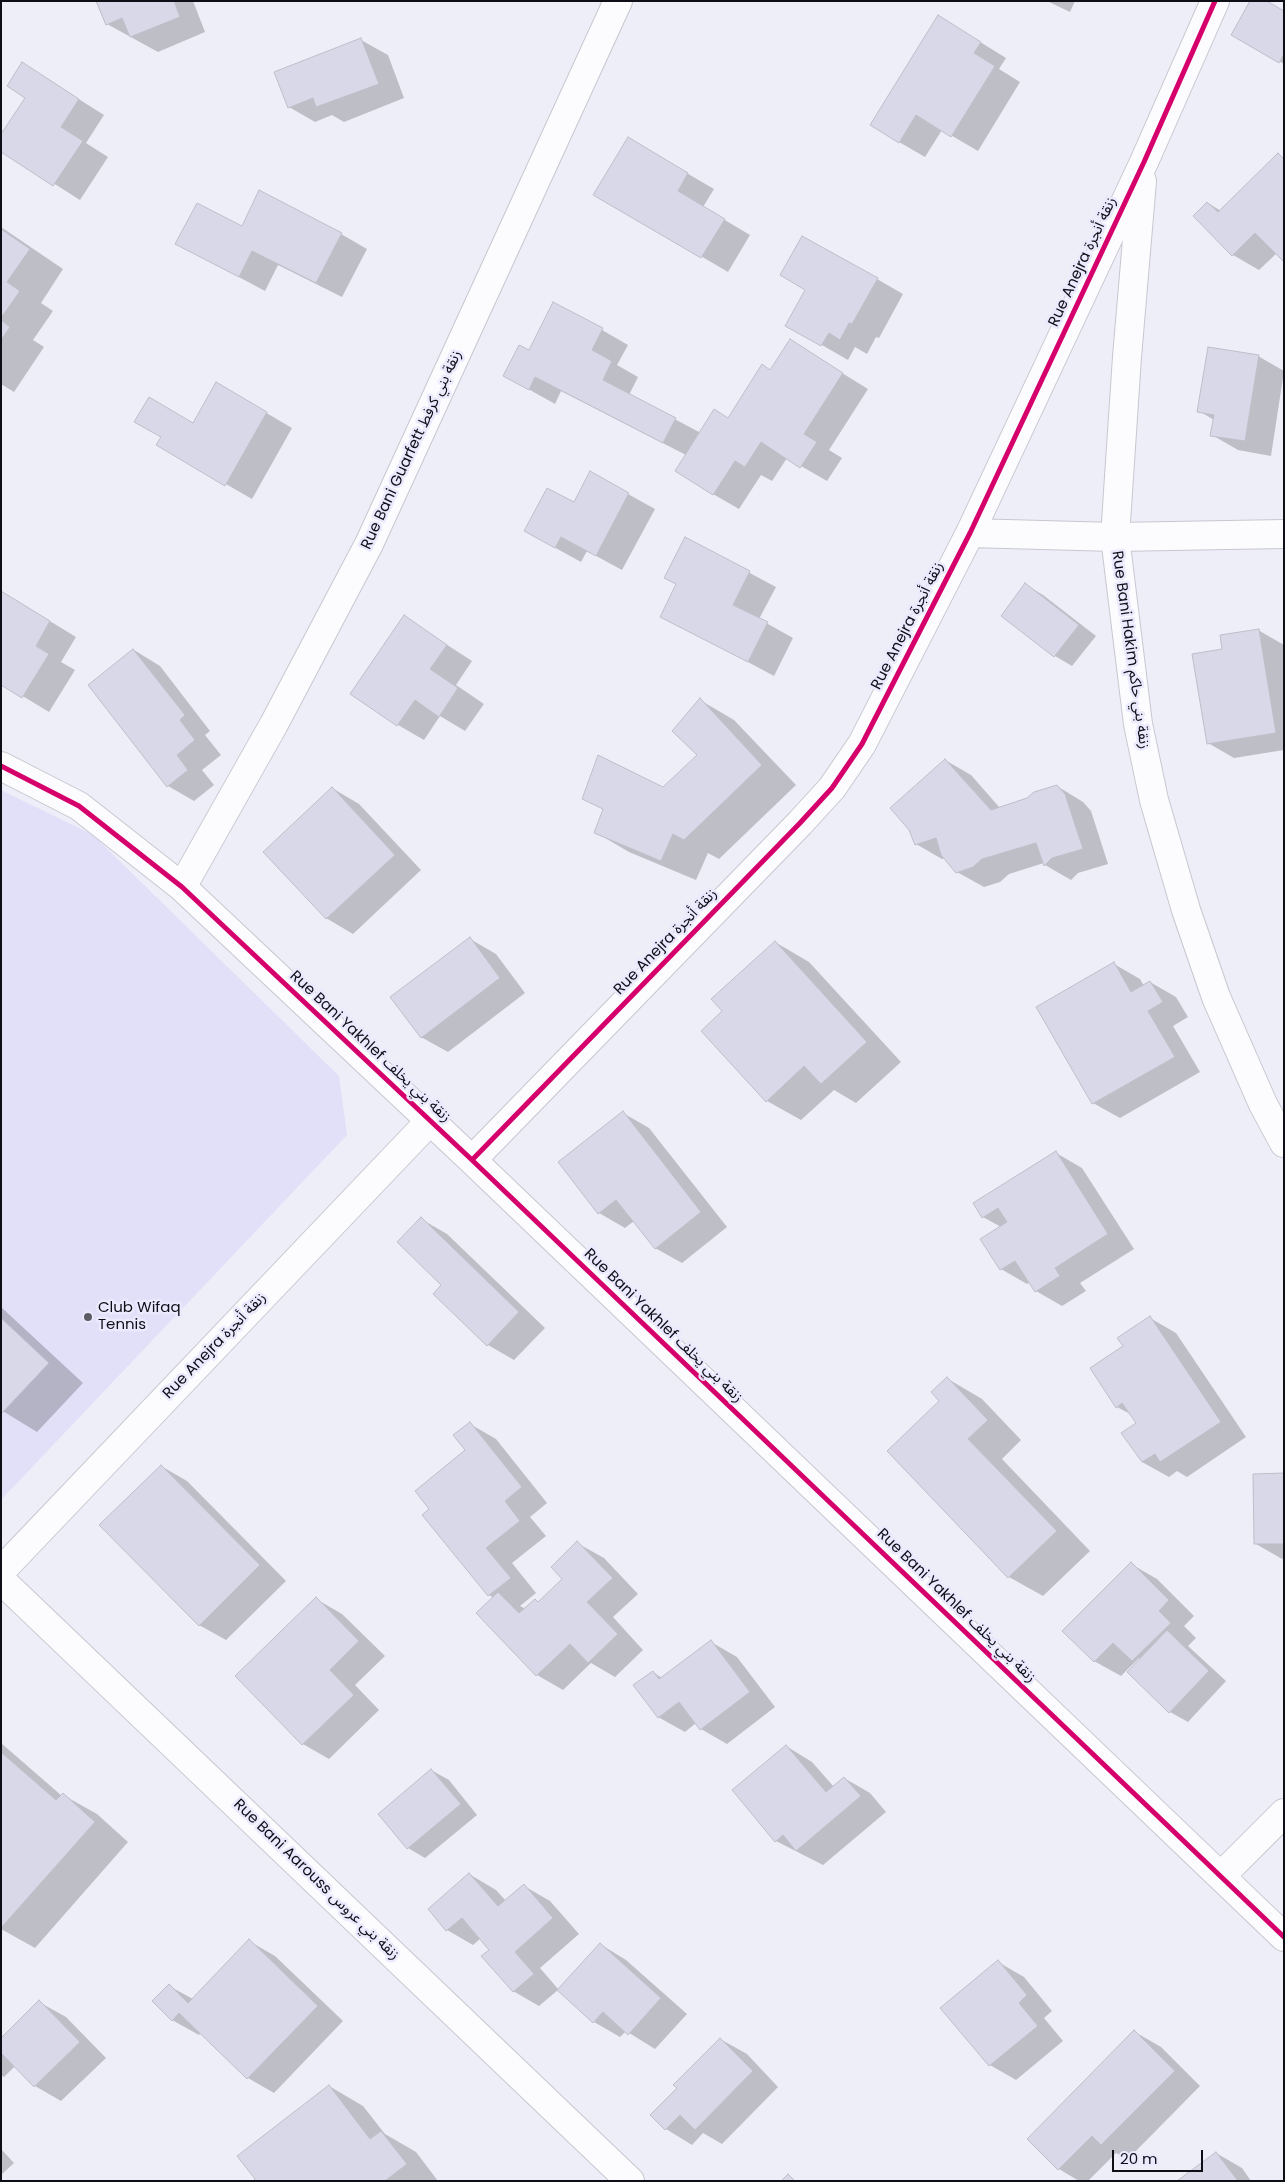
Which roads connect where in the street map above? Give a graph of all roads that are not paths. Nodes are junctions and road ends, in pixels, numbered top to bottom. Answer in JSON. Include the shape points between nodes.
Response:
{"nodes":[{"id":1,"x":618,"y":1,"type":"edge"},
{"id":2,"x":1216,"y":1,"type":"edge"},
{"id":3,"x":1144,"y":162,"type":"junction"},
{"id":4,"x":970,"y":533,"type":"junction"},
{"id":5,"x":1284,"y":534,"type":"edge"},
{"id":6,"x":1115,"y":537,"type":"junction"},
{"id":7,"x":1,"y":766,"type":"edge"},
{"id":8,"x":182,"y":887,"type":"junction"},
{"id":9,"x":429,"y":1122,"type":"junction"},
{"id":10,"x":1284,"y":1144,"type":"edge"},
{"id":11,"x":472,"y":1160,"type":"junction"},
{"id":12,"x":1,"y":1571,"type":"edge"},
{"id":13,"x":1,"y":1580,"type":"edge"},
{"id":14,"x":1284,"y":1813,"type":"edge"},
{"id":15,"x":1221,"y":1876,"type":"junction"},
{"id":16,"x":1284,"y":1937,"type":"edge"},
{"id":17,"x":630,"y":2181,"type":"edge"}],
"edges":[{"from":1,"to":8,"type":"street","name":"Rue Bani Guarfett زنقة بني كرفط","via":[[369,544],[274,724]]},
{"from":2,"to":3,"type":"street","name":"Rue Anejra زنقة أنجرة"},
{"from":3,"to":4,"type":"street","name":"Rue Anejra زنقة أنجرة"},
{"from":3,"to":6,"type":"street","name":"Rue Bani Hakim زنقة بني حاكم"},
{"from":4,"to":6,"type":"street"},
{"from":4,"to":11,"type":"street","name":"Rue Anejra زنقة أنجرة","via":[[862,744],[832,788]]},
{"from":5,"to":6,"type":"street"},
{"from":6,"to":10,"type":"street","name":"Rue Bani Hakim زنقة بني حاكم","via":[[1138,724],[1154,800],[1216,997]]},
{"from":7,"to":8,"type":"street","name":"Rue Bani Yakhlef زنقة بني يخلف","via":[[79,806]]},
{"from":8,"to":9,"type":"street","name":"Rue Bani Yakhlef زنقة بني يخلف"},
{"from":9,"to":11,"type":"street","name":"Rue Bani Yakhlef زنقة بني يخلف"},
{"from":9,"to":12,"type":"street","name":"Rue Anejra زنقة أنجرة"},
{"from":11,"to":15,"type":"street","name":"Rue Bani Yakhlef زنقة بني يخلف"},
{"from":13,"to":17,"type":"street","name":"Rue Bani Aarouss زنقة بني عروس"},
{"from":14,"to":15,"type":"street"},
{"from":15,"to":16,"type":"street","name":"Rue Bani Yakhlef زنقة بني يخلف"}]}
